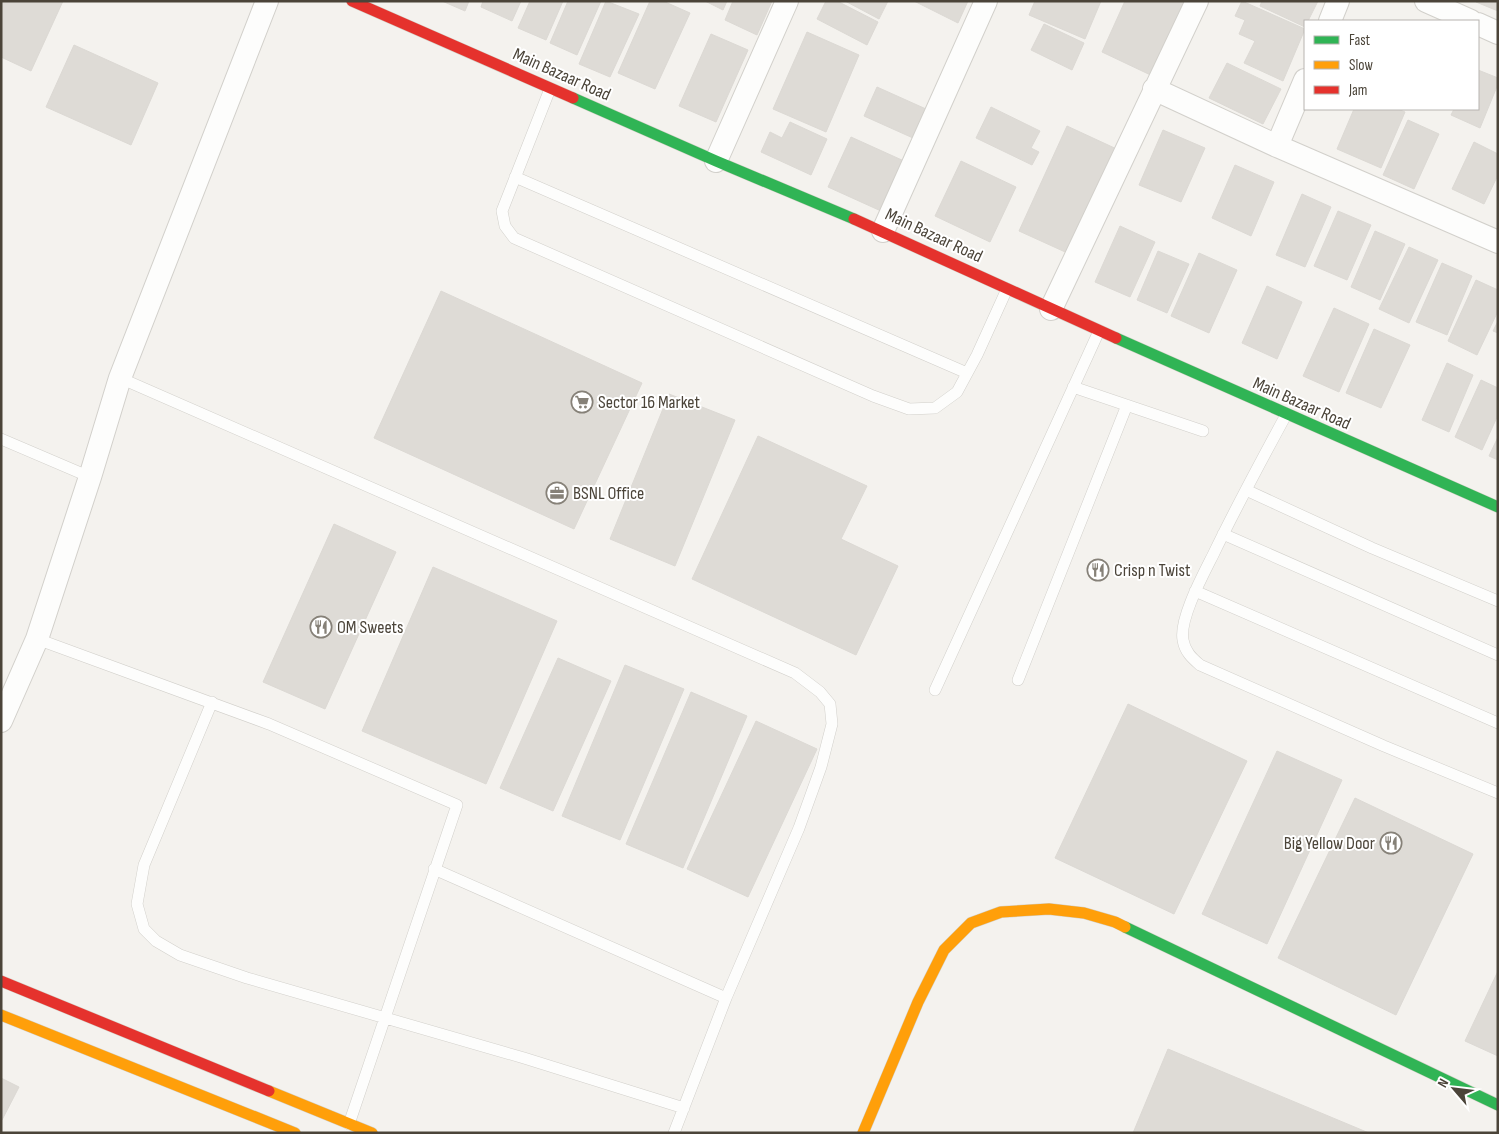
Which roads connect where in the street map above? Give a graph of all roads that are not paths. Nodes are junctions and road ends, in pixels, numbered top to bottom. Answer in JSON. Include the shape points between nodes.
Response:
{"nodes":[{"id":1,"x":267,"y":1,"type":"edge"},
{"id":2,"x":352,"y":1,"type":"edge"},
{"id":3,"x":787,"y":1,"type":"edge"},
{"id":4,"x":986,"y":1,"type":"edge"},
{"id":5,"x":1197,"y":1,"type":"edge"},
{"id":6,"x":1338,"y":1,"type":"edge"},
{"id":7,"x":1426,"y":1,"type":"edge"},
{"id":8,"x":1330,"y":20,"type":"edge"},
{"id":9,"x":1469,"y":20,"type":"edge"},
{"id":10,"x":1479,"y":24,"type":"edge"},
{"id":11,"x":1498,"y":33,"type":"edge"},
{"id":12,"x":1304,"y":82,"type":"edge"},
{"id":13,"x":550,"y":88,"type":"junction"},
{"id":14,"x":1154,"y":89,"type":"junction"},
{"id":15,"x":1277,"y":146,"type":"junction"},
{"id":16,"x":716,"y":161,"type":"junction"},
{"id":17,"x":515,"y":177,"type":"junction"},
{"id":18,"x":883,"y":231,"type":"junction"},
{"id":19,"x":1498,"y":242,"type":"edge"},
{"id":20,"x":1007,"y":289,"type":"junction"},
{"id":21,"x":1051,"y":309,"type":"junction"},
{"id":22,"x":1099,"y":331,"type":"junction"},
{"id":23,"x":967,"y":373,"type":"junction"},
{"id":24,"x":120,"y":378,"type":"junction"},
{"id":25,"x":1074,"y":387,"type":"junction"},
{"id":26,"x":1127,"y":405,"type":"junction"},
{"id":27,"x":1286,"y":415,"type":"junction"},
{"id":28,"x":1203,"y":431,"type":"dead end"},
{"id":29,"x":1,"y":439,"type":"edge"},
{"id":30,"x":90,"y":477,"type":"junction"},
{"id":31,"x":1246,"y":490,"type":"junction"},
{"id":32,"x":1498,"y":508,"type":"edge"},
{"id":33,"x":1223,"y":534,"type":"junction"},
{"id":34,"x":1196,"y":591,"type":"junction"},
{"id":35,"x":1498,"y":601,"type":"edge"},
{"id":36,"x":37,"y":639,"type":"junction"},
{"id":37,"x":1498,"y":655,"type":"edge"},
{"id":38,"x":1018,"y":680,"type":"dead end"},
{"id":39,"x":935,"y":690,"type":"dead end"},
{"id":40,"x":212,"y":702,"type":"junction"},
{"id":41,"x":1,"y":721,"type":"edge"},
{"id":42,"x":1498,"y":723,"type":"edge"},
{"id":43,"x":1498,"y":793,"type":"edge"},
{"id":44,"x":434,"y":868,"type":"junction"},
{"id":45,"x":1,"y":980,"type":"edge"},
{"id":46,"x":726,"y":998,"type":"junction"},
{"id":47,"x":1,"y":1015,"type":"edge"},
{"id":48,"x":384,"y":1017,"type":"junction"},
{"id":49,"x":1498,"y":1105,"type":"edge"},
{"id":50,"x":684,"y":1108,"type":"junction"},
{"id":51,"x":347,"y":1128,"type":"edge"},
{"id":52,"x":295,"y":1133,"type":"edge"},
{"id":53,"x":372,"y":1133,"type":"edge"},
{"id":54,"x":674,"y":1133,"type":"edge"},
{"id":55,"x":863,"y":1133,"type":"edge"}],
"edges":[{"from":1,"to":24,"type":"street"},
{"from":2,"to":13,"type":"street","name":"Main Bazaar Road"},
{"from":3,"to":16,"type":"street"},
{"from":4,"to":18,"type":"street"},
{"from":5,"to":14,"type":"street"},
{"from":6,"to":8,"type":"street"},
{"from":7,"to":9,"type":"street"},
{"from":10,"to":11,"type":"street"},
{"from":12,"to":15,"type":"street"},
{"from":13,"to":16,"type":"street","name":"Main Bazaar Road"},
{"from":13,"to":17,"type":"lane"},
{"from":14,"to":15,"type":"street"},
{"from":14,"to":21,"type":"street"},
{"from":15,"to":19,"type":"street"},
{"from":16,"to":18,"type":"street","name":"Main Bazaar Road"},
{"from":17,"to":23,"type":"lane"},
{"from":17,"to":23,"type":"lane","via":[[502,211],[505,226],[514,238],[864,392],[909,409],[935,408],[957,392]]},
{"from":18,"to":20,"type":"street","name":"Main Bazaar Road"},
{"from":20,"to":21,"type":"street","name":"Main Bazaar Road"},
{"from":20,"to":23,"type":"lane"},
{"from":21,"to":22,"type":"street","name":"Main Bazaar Road"},
{"from":22,"to":25,"type":"lane"},
{"from":22,"to":27,"type":"street","name":"Main Bazaar Road"},
{"from":24,"to":30,"type":"street"},
{"from":24,"to":46,"type":"lane","via":[[795,673],[820,692],[830,704],[832,724],[821,767],[799,828]]},
{"from":25,"to":26,"type":"lane"},
{"from":25,"to":39,"type":"lane"},
{"from":26,"to":28,"type":"lane"},
{"from":26,"to":38,"type":"lane"},
{"from":27,"to":31,"type":"lane"},
{"from":27,"to":32,"type":"street","name":"Main Bazaar Road"},
{"from":29,"to":30,"type":"lane"},
{"from":30,"to":36,"type":"street"},
{"from":31,"to":33,"type":"lane"},
{"from":31,"to":35,"type":"lane"},
{"from":33,"to":34,"type":"lane"},
{"from":33,"to":37,"type":"lane"},
{"from":34,"to":42,"type":"lane"},
{"from":34,"to":43,"type":"lane","via":[[1184,622],[1183,640],[1189,656],[1200,665]]},
{"from":36,"to":40,"type":"lane"},
{"from":36,"to":41,"type":"street"},
{"from":40,"to":44,"type":"lane","via":[[457,805]]},
{"from":40,"to":48,"type":"lane","via":[[144,865],[137,904],[144,930],[180,956]]},
{"from":44,"to":46,"type":"lane"},
{"from":44,"to":48,"type":"lane"},
{"from":45,"to":51,"type":"street"},
{"from":46,"to":50,"type":"lane"},
{"from":47,"to":52,"type":"street"},
{"from":48,"to":50,"type":"lane"},
{"from":48,"to":51,"type":"lane"},
{"from":49,"to":55,"type":"street","via":[[1115,922],[1084,913],[1049,909],[1001,912],[970,923],[944,950],[918,1002]]},
{"from":50,"to":54,"type":"lane"},
{"from":51,"to":53,"type":"street"}]}
